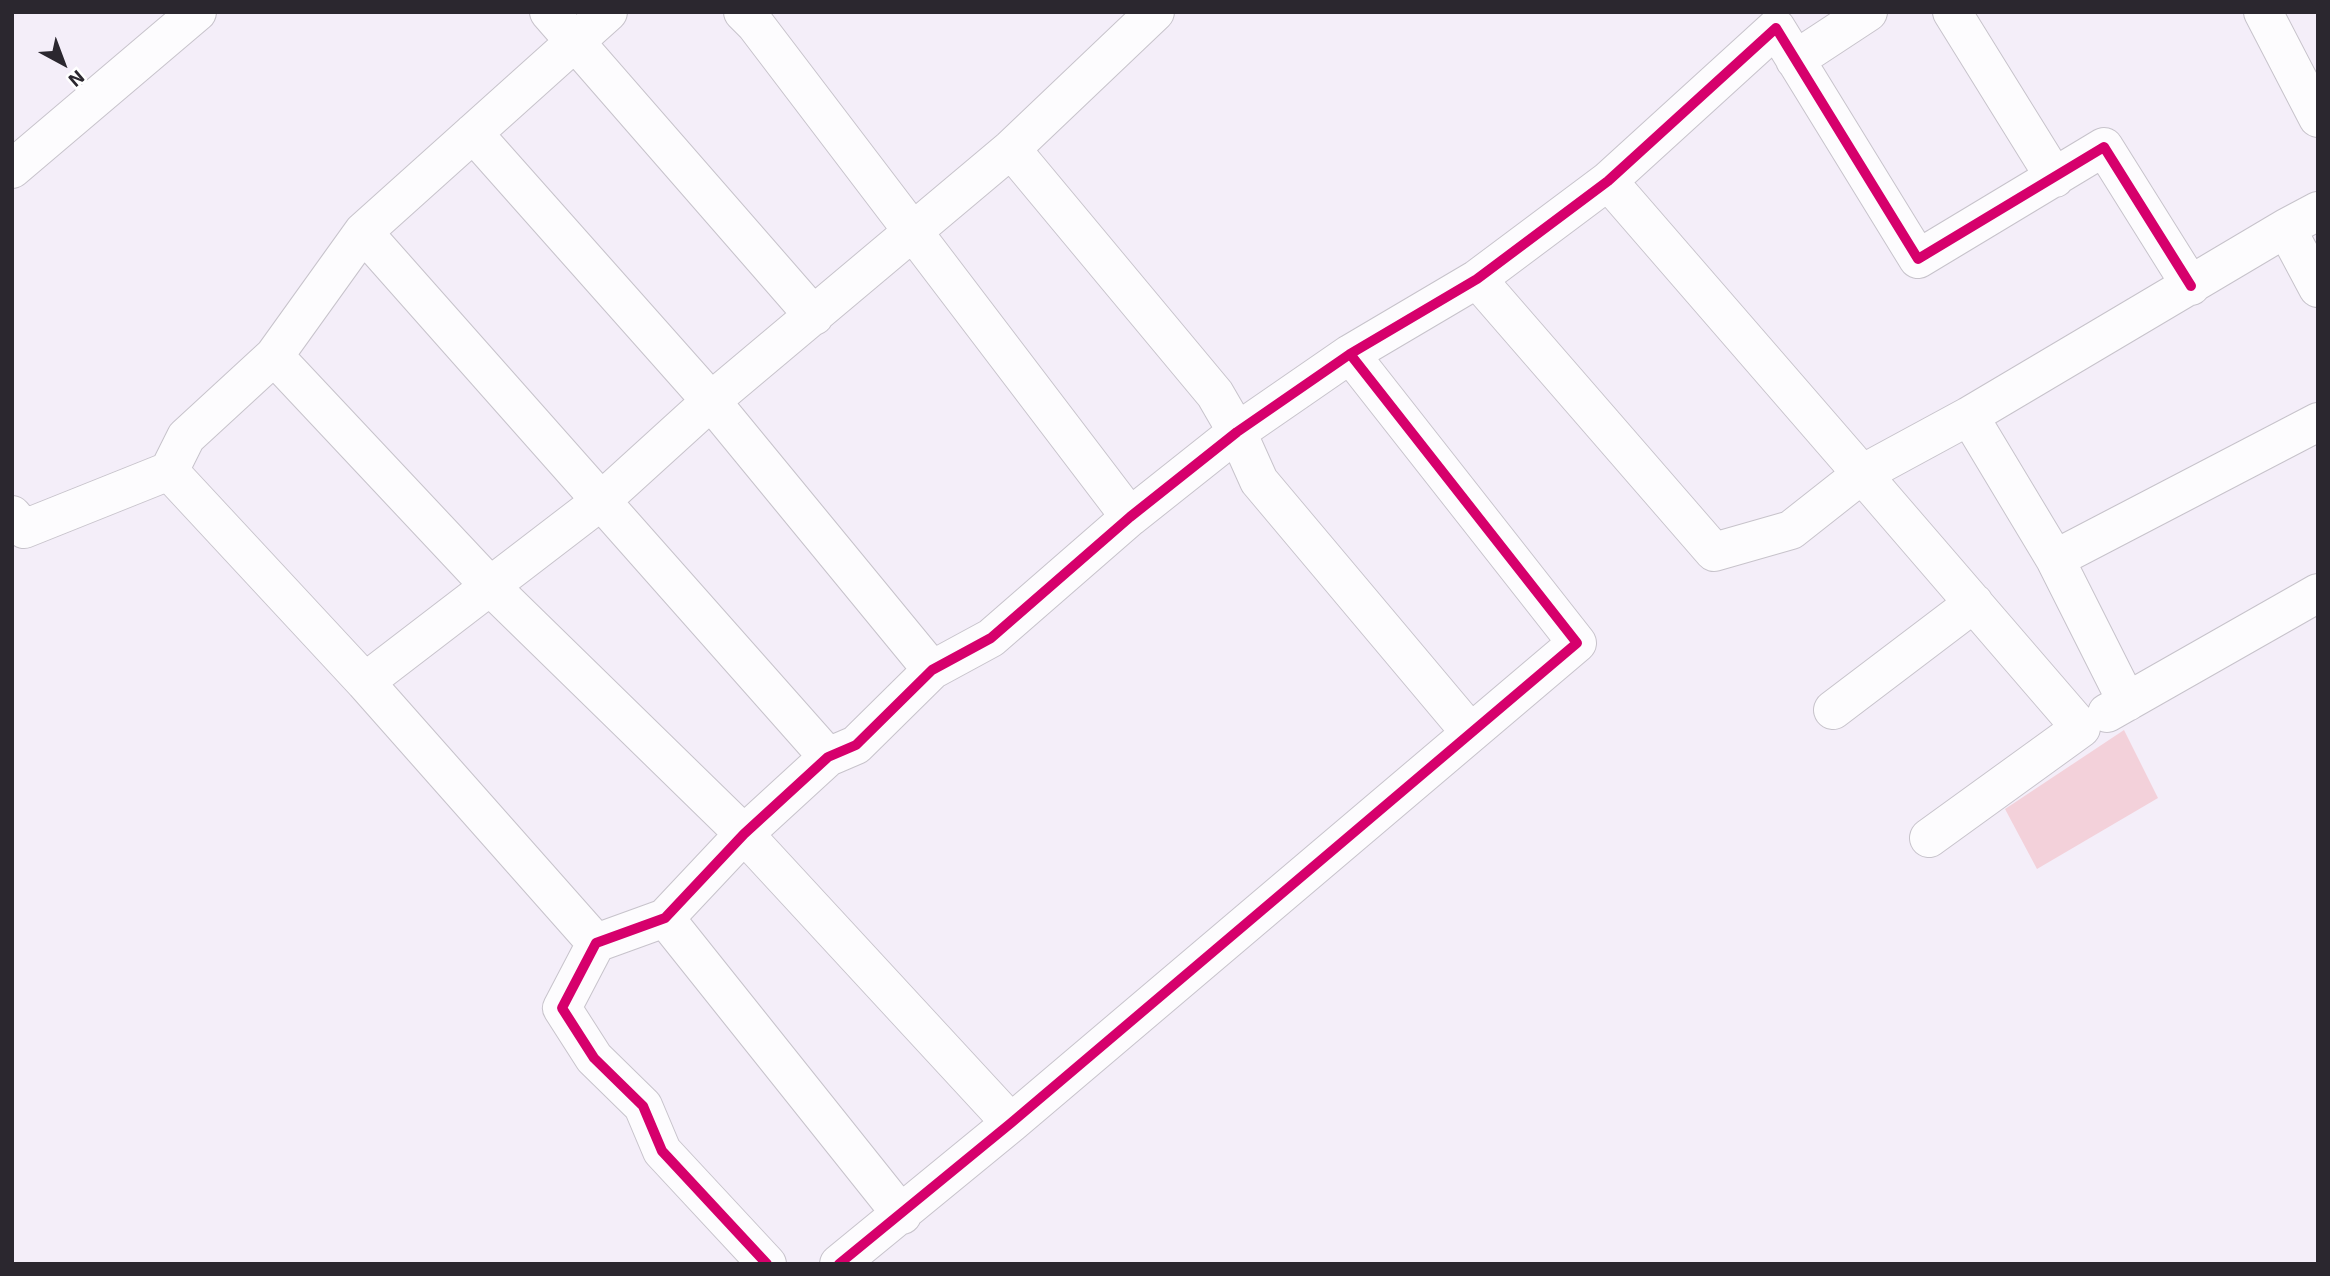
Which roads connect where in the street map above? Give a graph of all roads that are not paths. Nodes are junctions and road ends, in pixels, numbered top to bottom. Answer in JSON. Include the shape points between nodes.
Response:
{"nodes":[{"id":1,"x":197,"y":12,"type":"edge"},
{"id":2,"x":549,"y":12,"type":"edge"},
{"id":3,"x":608,"y":12,"type":"edge"},
{"id":4,"x":743,"y":12,"type":"edge"},
{"id":5,"x":1155,"y":12,"type":"edge"},
{"id":6,"x":1868,"y":12,"type":"edge"},
{"id":7,"x":1952,"y":12,"type":"edge"},
{"id":8,"x":2263,"y":12,"type":"edge"},
{"id":9,"x":574,"y":41,"type":"junction"},
{"id":10,"x":1795,"y":60,"type":"junction"},
{"id":11,"x":2305,"y":62,"type":"edge"},
{"id":12,"x":2318,"y":118,"type":"edge"},
{"id":13,"x":472,"y":133,"type":"junction"},
{"id":14,"x":1011,"y":149,"type":"junction"},
{"id":15,"x":12,"y":169,"type":"edge"},
{"id":16,"x":2055,"y":178,"type":"junction"},
{"id":17,"x":1608,"y":181,"type":"junction"},
{"id":18,"x":2302,"y":220,"type":"edge"},
{"id":19,"x":912,"y":230,"type":"junction"},
{"id":20,"x":363,"y":232,"type":"junction"},
{"id":21,"x":1477,"y":279,"type":"junction"},
{"id":22,"x":2192,"y":286,"type":"junction"},
{"id":23,"x":2318,"y":288,"type":"edge"},
{"id":24,"x":814,"y":316,"type":"junction"},
{"id":25,"x":1350,"y":354,"type":"junction"},
{"id":26,"x":274,"y":356,"type":"junction"},
{"id":27,"x":711,"y":401,"type":"junction"},
{"id":28,"x":1969,"y":416,"type":"junction"},
{"id":29,"x":2318,"y":422,"type":"edge"},
{"id":30,"x":1237,"y":432,"type":"junction"},
{"id":31,"x":169,"y":471,"type":"junction"},
{"id":32,"x":1863,"y":474,"type":"junction"},
{"id":33,"x":601,"y":501,"type":"junction"},
{"id":34,"x":12,"y":515,"type":"edge"},
{"id":35,"x":1130,"y":517,"type":"junction"},
{"id":36,"x":2055,"y":559,"type":"junction"},
{"id":37,"x":489,"y":586,"type":"junction"},
{"id":38,"x":2318,"y":593,"type":"edge"},
{"id":39,"x":1973,"y":603,"type":"junction"},
{"id":40,"x":932,"y":670,"type":"junction"},
{"id":41,"x":365,"y":682,"type":"junction"},
{"id":42,"x":2127,"y":702,"type":"junction"},
{"id":43,"x":1833,"y":710,"type":"dead end"},
{"id":44,"x":2081,"y":728,"type":"junction"},
{"id":45,"x":1469,"y":732,"type":"junction"},
{"id":46,"x":828,"y":757,"type":"junction"},
{"id":47,"x":744,"y":834,"type":"junction"},
{"id":48,"x":1929,"y":838,"type":"dead end"},
{"id":49,"x":665,"y":918,"type":"junction"},
{"id":50,"x":596,"y":943,"type":"junction"},
{"id":51,"x":1011,"y":1123,"type":"junction"},
{"id":52,"x":902,"y":1215,"type":"junction"},
{"id":53,"x":767,"y":1264,"type":"edge"},
{"id":54,"x":839,"y":1264,"type":"edge"}],
"edges":[{"from":1,"to":15,"type":"street"},
{"from":2,"to":9,"type":"street"},
{"from":3,"to":9,"type":"street"},
{"from":4,"to":19,"type":"street"},
{"from":5,"to":14,"type":"street"},
{"from":6,"to":10,"type":"street"},
{"from":7,"to":16,"type":"street"},
{"from":8,"to":11,"type":"street"},
{"from":9,"to":13,"type":"street"},
{"from":9,"to":24,"type":"street"},
{"from":10,"to":16,"type":"street","via":[[1918,259]]},
{"from":10,"to":17,"type":"street","via":[[1776,28]]},
{"from":11,"to":12,"type":"street"},
{"from":13,"to":20,"type":"street"},
{"from":13,"to":27,"type":"street"},
{"from":14,"to":19,"type":"street"},
{"from":14,"to":30,"type":"street","via":[[1215,394]]},
{"from":16,"to":22,"type":"street","via":[[2104,147]]},
{"from":17,"to":21,"type":"street"},
{"from":17,"to":32,"type":"street"},
{"from":18,"to":22,"type":"street"},
{"from":18,"to":23,"type":"street"},
{"from":19,"to":24,"type":"street"},
{"from":19,"to":35,"type":"street"},
{"from":20,"to":26,"type":"street"},
{"from":20,"to":33,"type":"street"},
{"from":21,"to":25,"type":"street"},
{"from":21,"to":32,"type":"street","via":[[1714,552],[1791,530]]},
{"from":22,"to":28,"type":"street"},
{"from":24,"to":27,"type":"street"},
{"from":25,"to":30,"type":"street"},
{"from":25,"to":45,"type":"street","via":[[1577,643]]},
{"from":26,"to":31,"type":"street","via":[[186,437]]},
{"from":26,"to":37,"type":"street"},
{"from":27,"to":33,"type":"street"},
{"from":27,"to":40,"type":"street"},
{"from":28,"to":32,"type":"street"},
{"from":28,"to":36,"type":"street"},
{"from":29,"to":36,"type":"street"},
{"from":30,"to":35,"type":"street"},
{"from":30,"to":45,"type":"street","via":[[1259,481]]},
{"from":31,"to":34,"type":"street","via":[[24,529]]},
{"from":31,"to":41,"type":"street"},
{"from":32,"to":39,"type":"street"},
{"from":33,"to":37,"type":"street"},
{"from":33,"to":46,"type":"street"},
{"from":35,"to":40,"type":"street","via":[[991,638]]},
{"from":36,"to":42,"type":"street"},
{"from":37,"to":41,"type":"street"},
{"from":37,"to":47,"type":"street"},
{"from":38,"to":42,"type":"street"},
{"from":39,"to":43,"type":"street"},
{"from":39,"to":44,"type":"street"},
{"from":40,"to":46,"type":"street","via":[[856,745]]},
{"from":41,"to":50,"type":"street"},
{"from":42,"to":44,"type":"street"},
{"from":44,"to":48,"type":"street"},
{"from":45,"to":51,"type":"street"},
{"from":46,"to":47,"type":"street"},
{"from":47,"to":49,"type":"street"},
{"from":47,"to":51,"type":"street"},
{"from":49,"to":50,"type":"street"},
{"from":49,"to":52,"type":"street"},
{"from":50,"to":53,"type":"street","via":[[562,1008],[594,1058],[643,1106],[662,1151]]},
{"from":51,"to":52,"type":"street"},
{"from":52,"to":54,"type":"street"}]}
